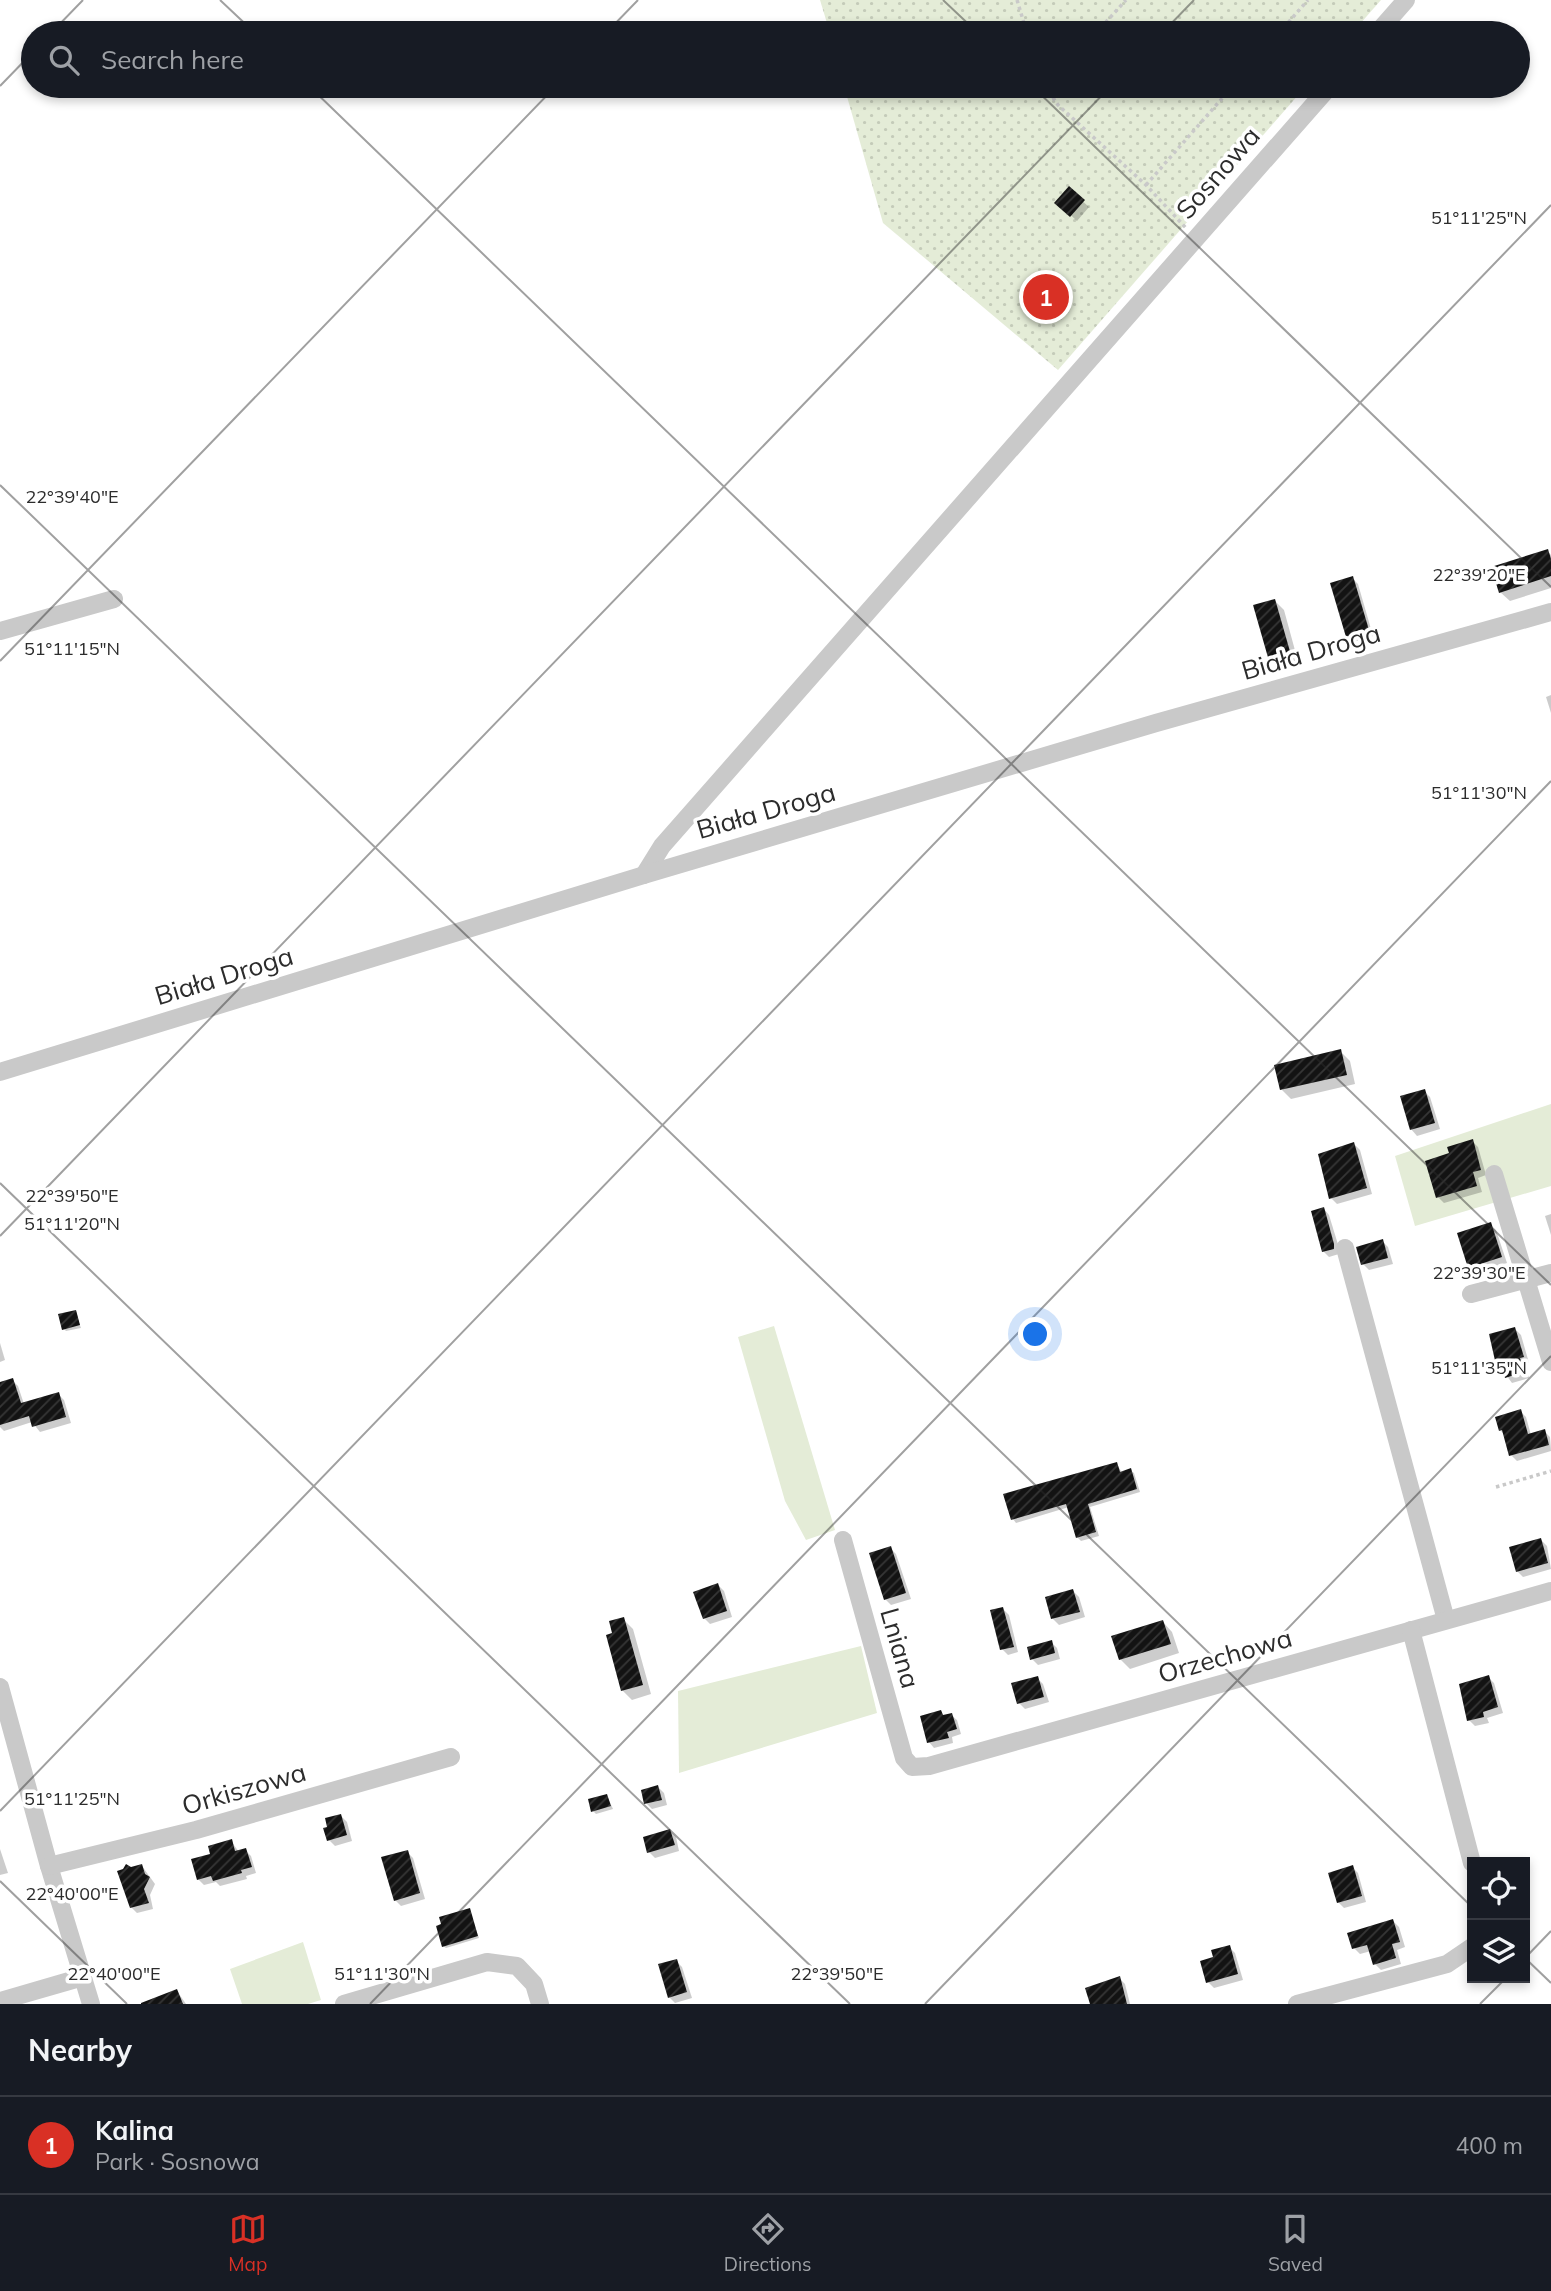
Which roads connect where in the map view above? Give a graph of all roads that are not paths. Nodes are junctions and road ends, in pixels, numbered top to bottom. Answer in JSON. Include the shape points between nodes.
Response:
{"nodes":[{"id":1,"x":1406,"y":0,"type":"edge"},
{"id":2,"x":1388,"y":21,"type":"edge"},
{"id":3,"x":1319,"y":98,"type":"edge"},
{"id":4,"x":114,"y":599,"type":"dead end"},
{"id":5,"x":1551,"y":612,"type":"edge"},
{"id":6,"x":0,"y":631,"type":"edge"},
{"id":7,"x":644,"y":875,"type":"junction"},
{"id":8,"x":0,"y":1072,"type":"edge"},
{"id":9,"x":1494,"y":1174,"type":"dead end"},
{"id":10,"x":1345,"y":1248,"type":"dead end"},
{"id":11,"x":1551,"y":1273,"type":"edge"},
{"id":12,"x":1526,"y":1280,"type":"junction"},
{"id":13,"x":1471,"y":1294,"type":"dead end"},
{"id":14,"x":1551,"y":1362,"type":"edge"},
{"id":15,"x":843,"y":1540,"type":"dead end"},
{"id":16,"x":1551,"y":1591,"type":"edge"},
{"id":17,"x":1446,"y":1620,"type":"junction"},
{"id":18,"x":1411,"y":1630,"type":"junction"},
{"id":19,"x":0,"y":1687,"type":"edge"},
{"id":20,"x":451,"y":1758,"type":"dead end"},
{"id":21,"x":912,"y":1767,"type":"joint"},
{"id":22,"x":1470,"y":1857,"type":"edge"},
{"id":23,"x":49,"y":1867,"type":"junction"},
{"id":24,"x":1467,"y":1951,"type":"edge"},
{"id":25,"x":83,"y":1977,"type":"junction"},
{"id":26,"x":0,"y":2001,"type":"edge"},
{"id":27,"x":91,"y":2004,"type":"edge"},
{"id":28,"x":344,"y":2004,"type":"edge"},
{"id":29,"x":540,"y":2004,"type":"edge"},
{"id":30,"x":1297,"y":2004,"type":"edge"}],
"edges":[{"from":1,"to":2,"type":"street"},
{"from":3,"to":7,"type":"street","name":"Sosnowa","via":[[662,846]]},
{"from":4,"to":6,"type":"street"},
{"from":5,"to":7,"type":"street","name":"Biała Droga"},
{"from":7,"to":8,"type":"street","name":"Biała Droga"},
{"from":9,"to":12,"type":"street"},
{"from":10,"to":17,"type":"street"},
{"from":11,"to":12,"type":"street"},
{"from":12,"to":13,"type":"street"},
{"from":12,"to":14,"type":"street"},
{"from":15,"to":21,"type":"street","name":"Lniana","via":[[904,1758]]},
{"from":16,"to":17,"type":"street","name":"Orzechowa"},
{"from":17,"to":18,"type":"street","name":"Orzechowa"},
{"from":18,"to":21,"type":"street","name":"Orzechowa"},
{"from":18,"to":22,"type":"street"},
{"from":19,"to":23,"type":"street"},
{"from":20,"to":23,"type":"street","name":"Orkiszowa"},
{"from":23,"to":25,"type":"street"},
{"from":24,"to":30,"type":"street","via":[[1447,1964]]},
{"from":25,"to":26,"type":"street"},
{"from":25,"to":27,"type":"street"},
{"from":28,"to":29,"type":"street","via":[[487,1962],[517,1966],[534,1984]]}]}
